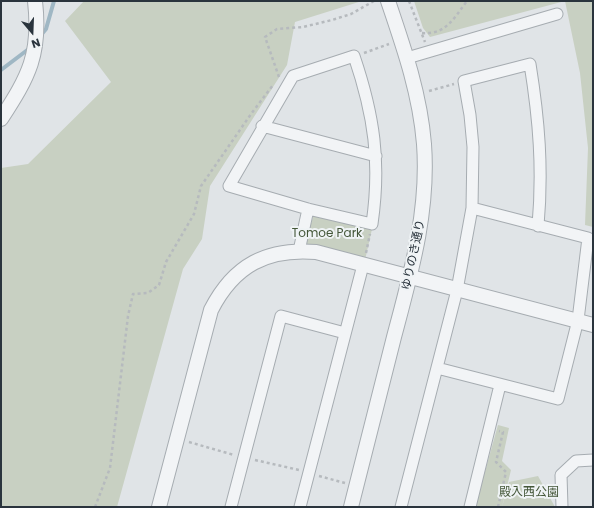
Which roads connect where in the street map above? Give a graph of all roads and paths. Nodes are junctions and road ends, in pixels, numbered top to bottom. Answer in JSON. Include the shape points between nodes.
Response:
{"nodes":[{"id":1,"x":35,"y":1,"type":"edge"},
{"id":2,"x":374,"y":1,"type":"edge"},
{"id":3,"x":388,"y":1,"type":"edge"},
{"id":4,"x":409,"y":1,"type":"edge"},
{"id":5,"x":467,"y":1,"type":"edge"},
{"id":6,"x":557,"y":14,"type":"dead end"},
{"id":7,"x":390,"y":43,"type":"dead end"},
{"id":8,"x":354,"y":56,"type":"junction"},
{"id":9,"x":407,"y":58,"type":"junction"},
{"id":10,"x":279,"y":78,"type":"dead end"},
{"id":11,"x":464,"y":81,"type":"junction"},
{"id":12,"x":274,"y":84,"type":"dead end"},
{"id":13,"x":429,"y":91,"type":"dead end"},
{"id":14,"x":1,"y":119,"type":"edge"},
{"id":15,"x":262,"y":126,"type":"junction"},
{"id":16,"x":376,"y":156,"type":"junction"},
{"id":17,"x":472,"y":208,"type":"junction"},
{"id":18,"x":308,"y":209,"type":"junction"},
{"id":19,"x":372,"y":224,"type":"junction"},
{"id":20,"x":538,"y":226,"type":"junction"},
{"id":21,"x":299,"y":251,"type":"junction"},
{"id":22,"x":363,"y":265,"type":"junction"},
{"id":23,"x":410,"y":277,"type":"junction"},
{"id":24,"x":457,"y":290,"type":"junction"},
{"id":25,"x":578,"y":320,"type":"junction"},
{"id":26,"x":593,"y":325,"type":"edge"},
{"id":27,"x":345,"y":333,"type":"junction"},
{"id":28,"x":437,"y":368,"type":"junction"},
{"id":29,"x":500,"y":385,"type":"junction"},
{"id":30,"x":503,"y":432,"type":"dead end"},
{"id":31,"x":177,"y":439,"type":"junction"},
{"id":32,"x":244,"y":457,"type":"junction"},
{"id":33,"x":593,"y":460,"type":"edge"},
{"id":34,"x":309,"y":473,"type":"junction"},
{"id":35,"x":356,"y":486,"type":"junction"},
{"id":36,"x":95,"y":507,"type":"edge"},
{"id":37,"x":159,"y":507,"type":"edge"},
{"id":38,"x":231,"y":507,"type":"edge"},
{"id":39,"x":300,"y":507,"type":"edge"},
{"id":40,"x":350,"y":507,"type":"edge"},
{"id":41,"x":401,"y":507,"type":"edge"},
{"id":42,"x":470,"y":507,"type":"edge"},
{"id":43,"x":498,"y":507,"type":"edge"},
{"id":44,"x":562,"y":507,"type":"edge"}],
"edges":[{"from":1,"to":14,"type":"street","via":[[37,31],[29,73]]},
{"from":2,"to":10,"type":"path","via":[[351,14],[303,27],[277,29],[265,37]]},
{"from":3,"to":9,"type":"street","name":"ゆりのき通り"},
{"from":4,"to":5,"type":"path","via":[[422,34],[432,34],[441,31]]},
{"from":6,"to":9,"type":"street"},
{"from":7,"to":8,"type":"path"},
{"from":8,"to":15,"type":"street","via":[[293,76]]},
{"from":8,"to":16,"type":"street","via":[[369,105]]},
{"from":9,"to":23,"type":"street","name":"ゆりのき通り","via":[[419,102],[425,163],[422,220]]},
{"from":11,"to":13,"type":"path"},
{"from":11,"to":17,"type":"street","via":[[473,147]]},
{"from":11,"to":20,"type":"street","via":[[530,64],[537,103],[541,168]]},
{"from":12,"to":36,"type":"path","via":[[201,186],[194,214],[166,262],[159,285],[148,293],[133,294],[128,316],[110,468]]},
{"from":15,"to":16,"type":"street"},
{"from":15,"to":18,"type":"street","via":[[229,186]]},
{"from":16,"to":19,"type":"street","via":[[376,196]]},
{"from":17,"to":20,"type":"street"},
{"from":17,"to":24,"type":"street"},
{"from":18,"to":19,"type":"street"},
{"from":18,"to":21,"type":"street"},
{"from":19,"to":22,"type":"path"},
{"from":20,"to":25,"type":"street","via":[[588,238]]},
{"from":21,"to":22,"type":"street","via":[[316,252]]},
{"from":21,"to":31,"type":"street","via":[[270,256],[251,264],[237,274],[220,293],[209,317]]},
{"from":22,"to":23,"type":"street"},
{"from":22,"to":27,"type":"street"},
{"from":23,"to":24,"type":"street"},
{"from":23,"to":35,"type":"street","name":"ゆりのき通り"},
{"from":24,"to":25,"type":"street"},
{"from":24,"to":28,"type":"street"},
{"from":25,"to":26,"type":"street"},
{"from":25,"to":29,"type":"street","via":[[558,399]]},
{"from":27,"to":32,"type":"street","via":[[281,316]]},
{"from":27,"to":34,"type":"street"},
{"from":28,"to":29,"type":"street"},
{"from":28,"to":41,"type":"street"},
{"from":29,"to":42,"type":"street"},
{"from":30,"to":43,"type":"path","via":[[496,462],[506,472]]},
{"from":31,"to":32,"type":"path"},
{"from":31,"to":37,"type":"street"},
{"from":32,"to":34,"type":"path"},
{"from":32,"to":38,"type":"street"},
{"from":33,"to":44,"type":"street","via":[[576,461],[562,475]]},
{"from":34,"to":35,"type":"path"},
{"from":34,"to":39,"type":"street"},
{"from":35,"to":40,"type":"street","name":"ゆりのき通り"}]}
